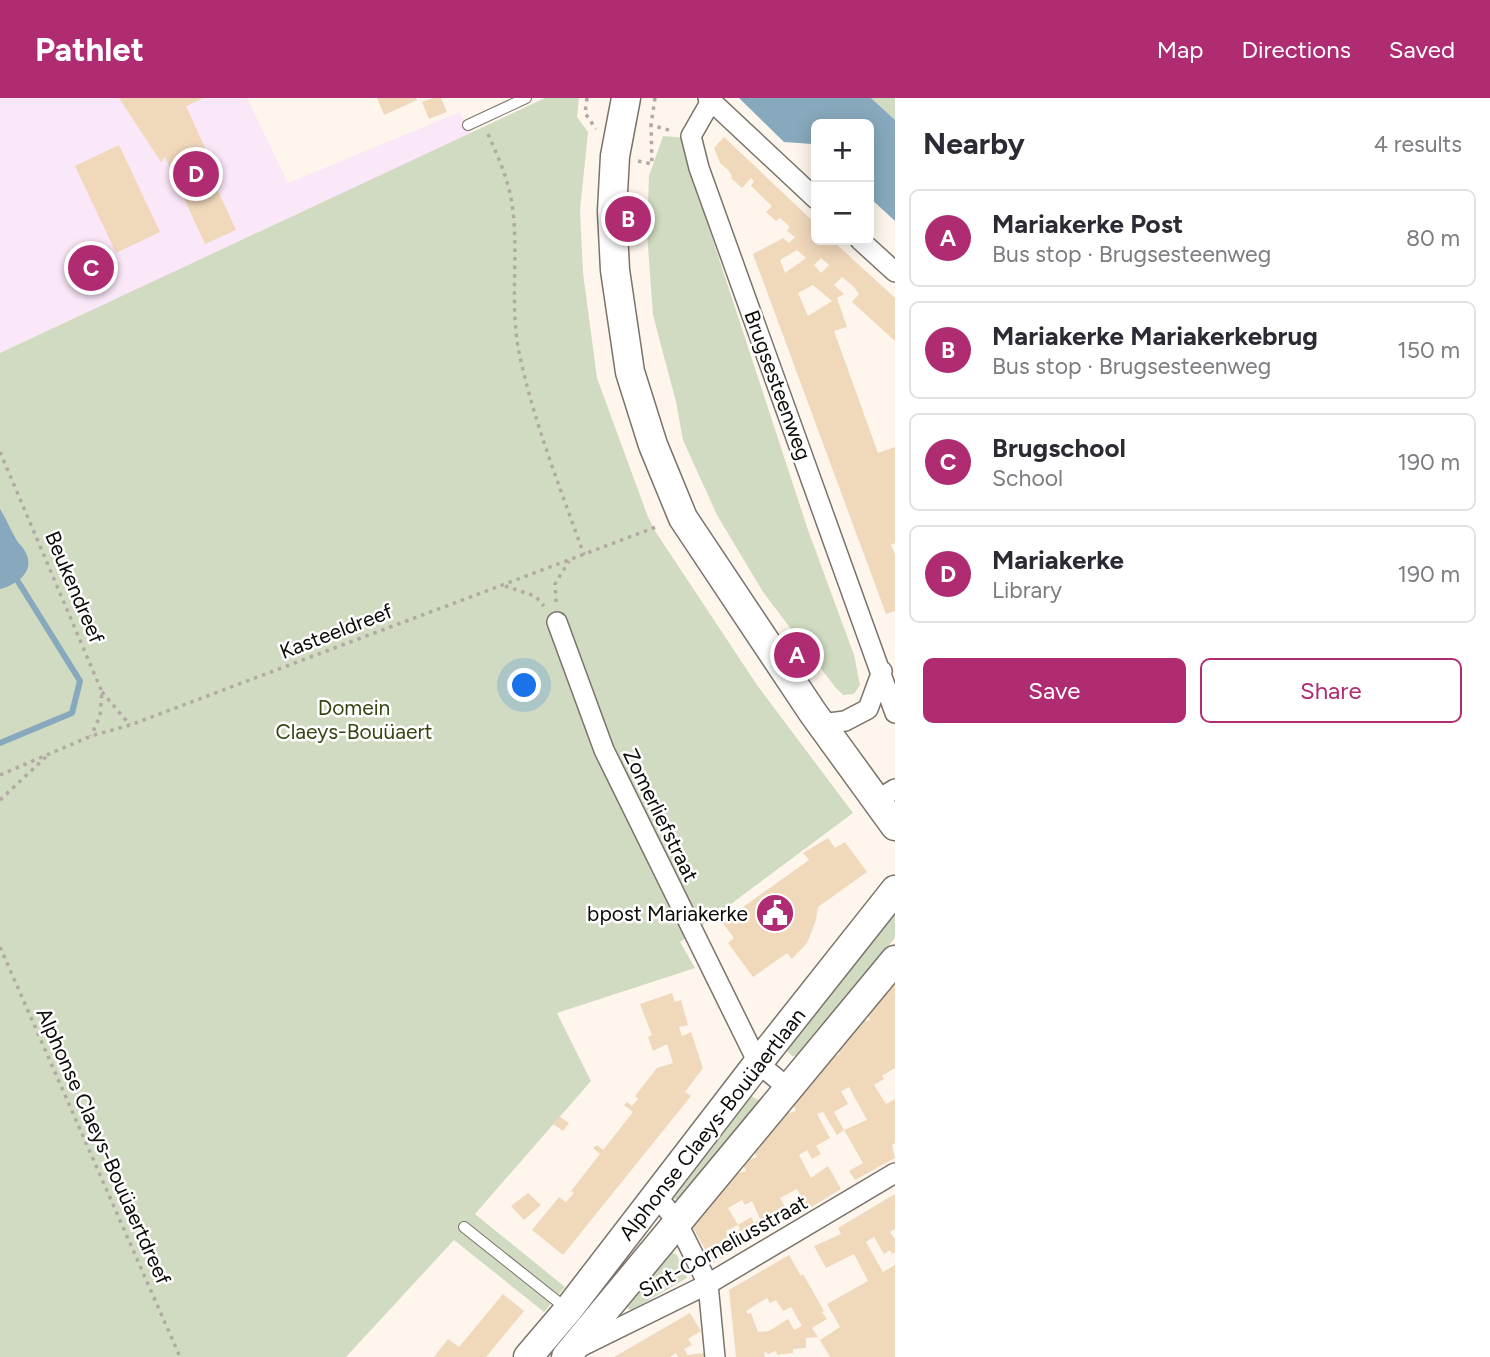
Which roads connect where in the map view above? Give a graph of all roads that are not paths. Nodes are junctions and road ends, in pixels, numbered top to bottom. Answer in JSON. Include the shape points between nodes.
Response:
{"nodes":[{"id":1,"x":526,"y":98,"type":"edge"},
{"id":2,"x":626,"y":98,"type":"edge"},
{"id":3,"x":710,"y":99,"type":"edge"},
{"id":4,"x":468,"y":125,"type":"dead end"},
{"id":5,"x":811,"y":194,"type":"edge"},
{"id":6,"x":865,"y":245,"type":"edge"},
{"id":7,"x":895,"y":272,"type":"edge"},
{"id":8,"x":557,"y":622,"type":"road end"},
{"id":9,"x":882,"y":671,"type":"junction"},
{"id":10,"x":895,"y":713,"type":"edge"},
{"id":11,"x":821,"y":724,"type":"junction"},
{"id":12,"x":886,"y":795,"type":"edge"},
{"id":13,"x":895,"y":826,"type":"edge"},
{"id":14,"x":895,"y":890,"type":"edge"},
{"id":15,"x":895,"y":960,"type":"edge"},
{"id":16,"x":758,"y":1063,"type":"junction"},
{"id":17,"x":788,"y":1088,"type":"junction"},
{"id":18,"x":895,"y":1173,"type":"edge"},
{"id":19,"x":657,"y":1196,"type":"junction"},
{"id":20,"x":677,"y":1222,"type":"junction"},
{"id":21,"x":464,"y":1227,"type":"dead end"},
{"id":22,"x":708,"y":1284,"type":"junction"},
{"id":23,"x":568,"y":1310,"type":"junction"},
{"id":24,"x":568,"y":1355,"type":"edge"},
{"id":25,"x":528,"y":1357,"type":"edge"},
{"id":26,"x":715,"y":1357,"type":"edge"}],
"edges":[{"from":1,"to":4,"type":"lane"},
{"from":2,"to":11,"type":"street","via":[[615,156],[612,211],[615,270],[636,394],[683,518]]},
{"from":3,"to":5,"type":"street"},
{"from":3,"to":9,"type":"street","name":"Brugsesteenweg","via":[[691,136],[699,168]]},
{"from":6,"to":7,"type":"street"},
{"from":8,"to":16,"type":"street","name":"Zomerliefstraat","via":[[604,750]]},
{"from":9,"to":10,"type":"street","name":"Brugsesteenweg"},
{"from":9,"to":11,"type":"street","via":[[867,709],[845,721]]},
{"from":11,"to":12,"type":"street"},
{"from":12,"to":13,"type":"street"},
{"from":14,"to":16,"type":"street","name":"Alphonse Claeys-Bouüaertlaan"},
{"from":15,"to":17,"type":"street","name":"Alphonse Claeys-Bouüaertlaan"},
{"from":16,"to":17,"type":"street","name":"Zomerliefstraat"},
{"from":16,"to":19,"type":"street","name":"Alphonse Claeys-Bouüaertlaan"},
{"from":17,"to":20,"type":"street","name":"Alphonse Claeys-Bouüaertlaan"},
{"from":18,"to":22,"type":"street","name":"Sint-Corneliusstraat"},
{"from":19,"to":20,"type":"street"},
{"from":19,"to":23,"type":"street","name":"Alphonse Claeys-Bouüaertlaan"},
{"from":20,"to":22,"type":"street"},
{"from":20,"to":24,"type":"street","name":"Alphonse Claeys-Bouüaertlaan"},
{"from":21,"to":23,"type":"lane"},
{"from":22,"to":24,"type":"street","name":"Sint-Corneliusstraat"},
{"from":22,"to":26,"type":"street"},
{"from":23,"to":25,"type":"street","name":"Alphonse Claeys-Bouüaertlaan"}]}
